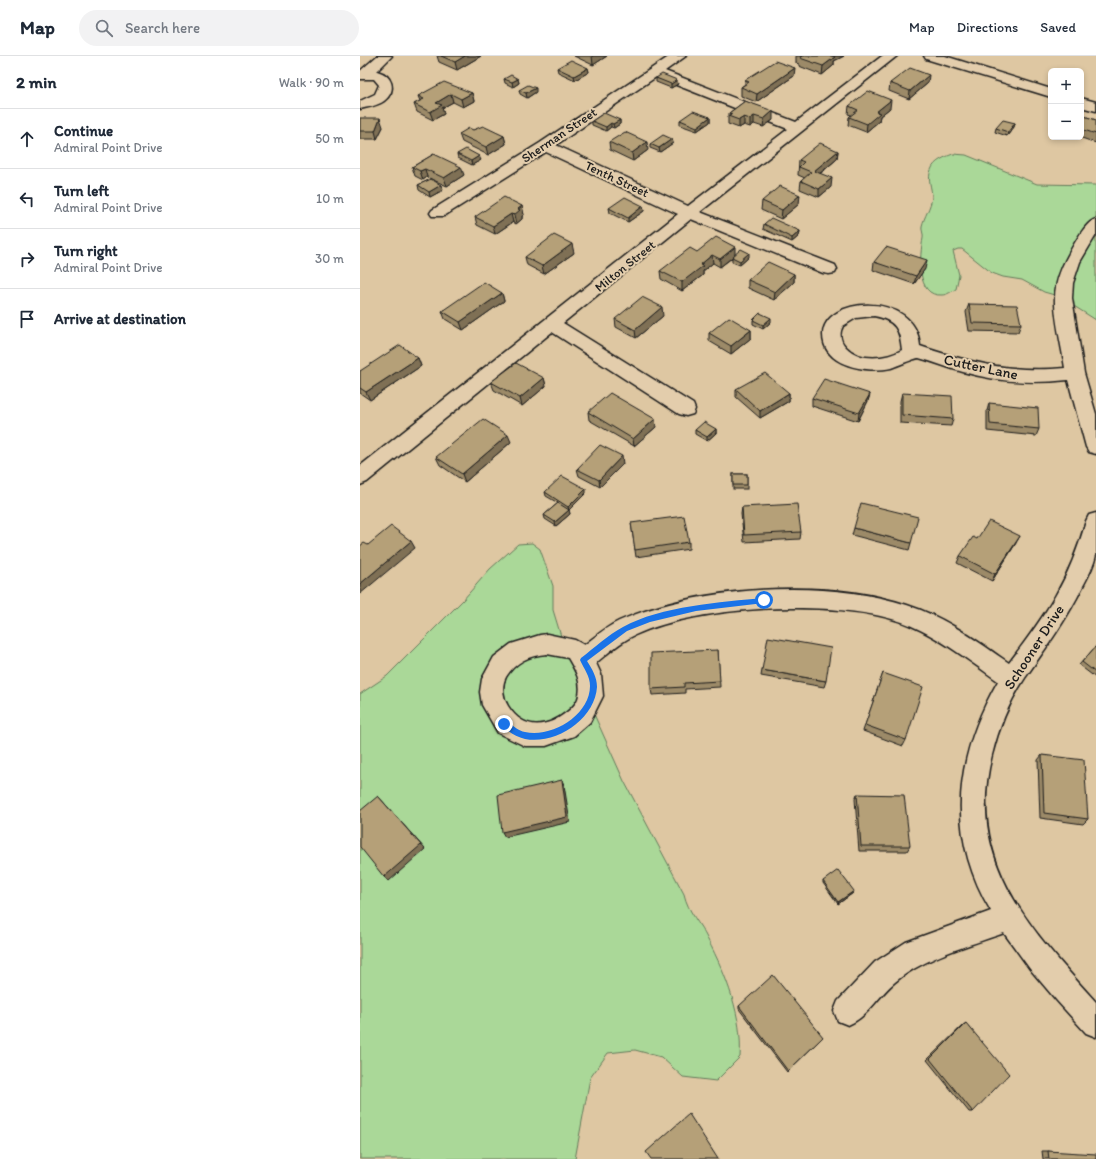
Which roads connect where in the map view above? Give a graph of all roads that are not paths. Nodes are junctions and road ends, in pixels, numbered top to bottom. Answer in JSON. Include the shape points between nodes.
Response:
{"nodes":[{"id":1,"x":385,"y":56,"type":"edge"},
{"id":2,"x":679,"y":56,"type":"edge"},
{"id":3,"x":890,"y":56,"type":"edge"},
{"id":4,"x":932,"y":56,"type":"edge"},
{"id":5,"x":655,"y":72,"type":"junction"},
{"id":6,"x":364,"y":74,"type":"edge"},
{"id":7,"x":1048,"y":92,"type":"edge"},
{"id":8,"x":1084,"y":103,"type":"edge"},
{"id":9,"x":360,"y":105,"type":"edge"},
{"id":10,"x":1096,"y":107,"type":"edge"},
{"id":11,"x":798,"y":128,"type":"junction"},
{"id":12,"x":545,"y":146,"type":"junction"},
{"id":13,"x":438,"y":213,"type":"dead end"},
{"id":14,"x":689,"y":213,"type":"junction"},
{"id":15,"x":1096,"y":224,"type":"edge"},
{"id":16,"x":829,"y":269,"type":"dead end"},
{"id":17,"x":552,"y":324,"type":"junction"},
{"id":18,"x":911,"y":349,"type":"dead end"},
{"id":19,"x":1075,"y":373,"type":"junction"},
{"id":20,"x":686,"y":409,"type":"dead end"},
{"id":21,"x":1096,"y":447,"type":"edge"},
{"id":22,"x":360,"y":477,"type":"edge"},
{"id":23,"x":1096,"y":521,"type":"edge"},
{"id":24,"x":583,"y":660,"type":"junction"},
{"id":25,"x":1012,"y":678,"type":"junction"},
{"id":26,"x":1010,"y":917,"type":"junction"},
{"id":27,"x":848,"y":1011,"type":"dead end"},
{"id":28,"x":1096,"y":1023,"type":"edge"}],
"edges":[{"from":1,"to":6,"type":"street"},
{"from":2,"to":5,"type":"street","name":"Sherman Street"},
{"from":3,"to":11,"type":"street","name":"Milton Street"},
{"from":4,"to":7,"type":"street"},
{"from":5,"to":11,"type":"street"},
{"from":5,"to":12,"type":"street","name":"Sherman Street"},
{"from":6,"to":9,"type":"street","via":[[384,80],[386,89],[376,100]]},
{"from":8,"to":10,"type":"street"},
{"from":11,"to":14,"type":"street","name":"Milton Street"},
{"from":12,"to":13,"type":"street","name":"Sherman Street"},
{"from":12,"to":14,"type":"street","name":"Tenth Street"},
{"from":14,"to":16,"type":"street","name":"Tenth Street"},
{"from":14,"to":17,"type":"street","name":"Milton Street"},
{"from":15,"to":19,"type":"street","via":[[1072,262],[1064,290],[1064,309]]},
{"from":17,"to":20,"type":"street"},
{"from":17,"to":22,"type":"street","name":"Milton Street"},
{"from":18,"to":19,"type":"street","name":"Cutter Lane","via":[[971,368],[1003,374],[1038,376]]},
{"from":19,"to":21,"type":"street"},
{"from":23,"to":25,"type":"street","name":"Schooner Drive","via":[[1091,545],[1075,582],[1042,639]]},
{"from":24,"to":24,"type":"street","via":[[591,672],[593,686],[590,702],[578,719],[559,731],[537,736],[516,733],[504,724],[492,700],[492,685],[498,669],[514,654],[526,647],[558,645],[575,650]]},
{"from":24,"to":25,"type":"street","via":[[625,629],[662,616],[730,603],[821,599],[868,604],[906,614],[942,631]]},
{"from":25,"to":26,"type":"street","name":"Schooner Drive","via":[[981,746],[972,789],[971,812],[984,869]]},
{"from":26,"to":27,"type":"street","via":[[916,952],[885,972]]},
{"from":26,"to":28,"type":"street","name":"Schooner Drive","via":[[1044,965]]}]}
